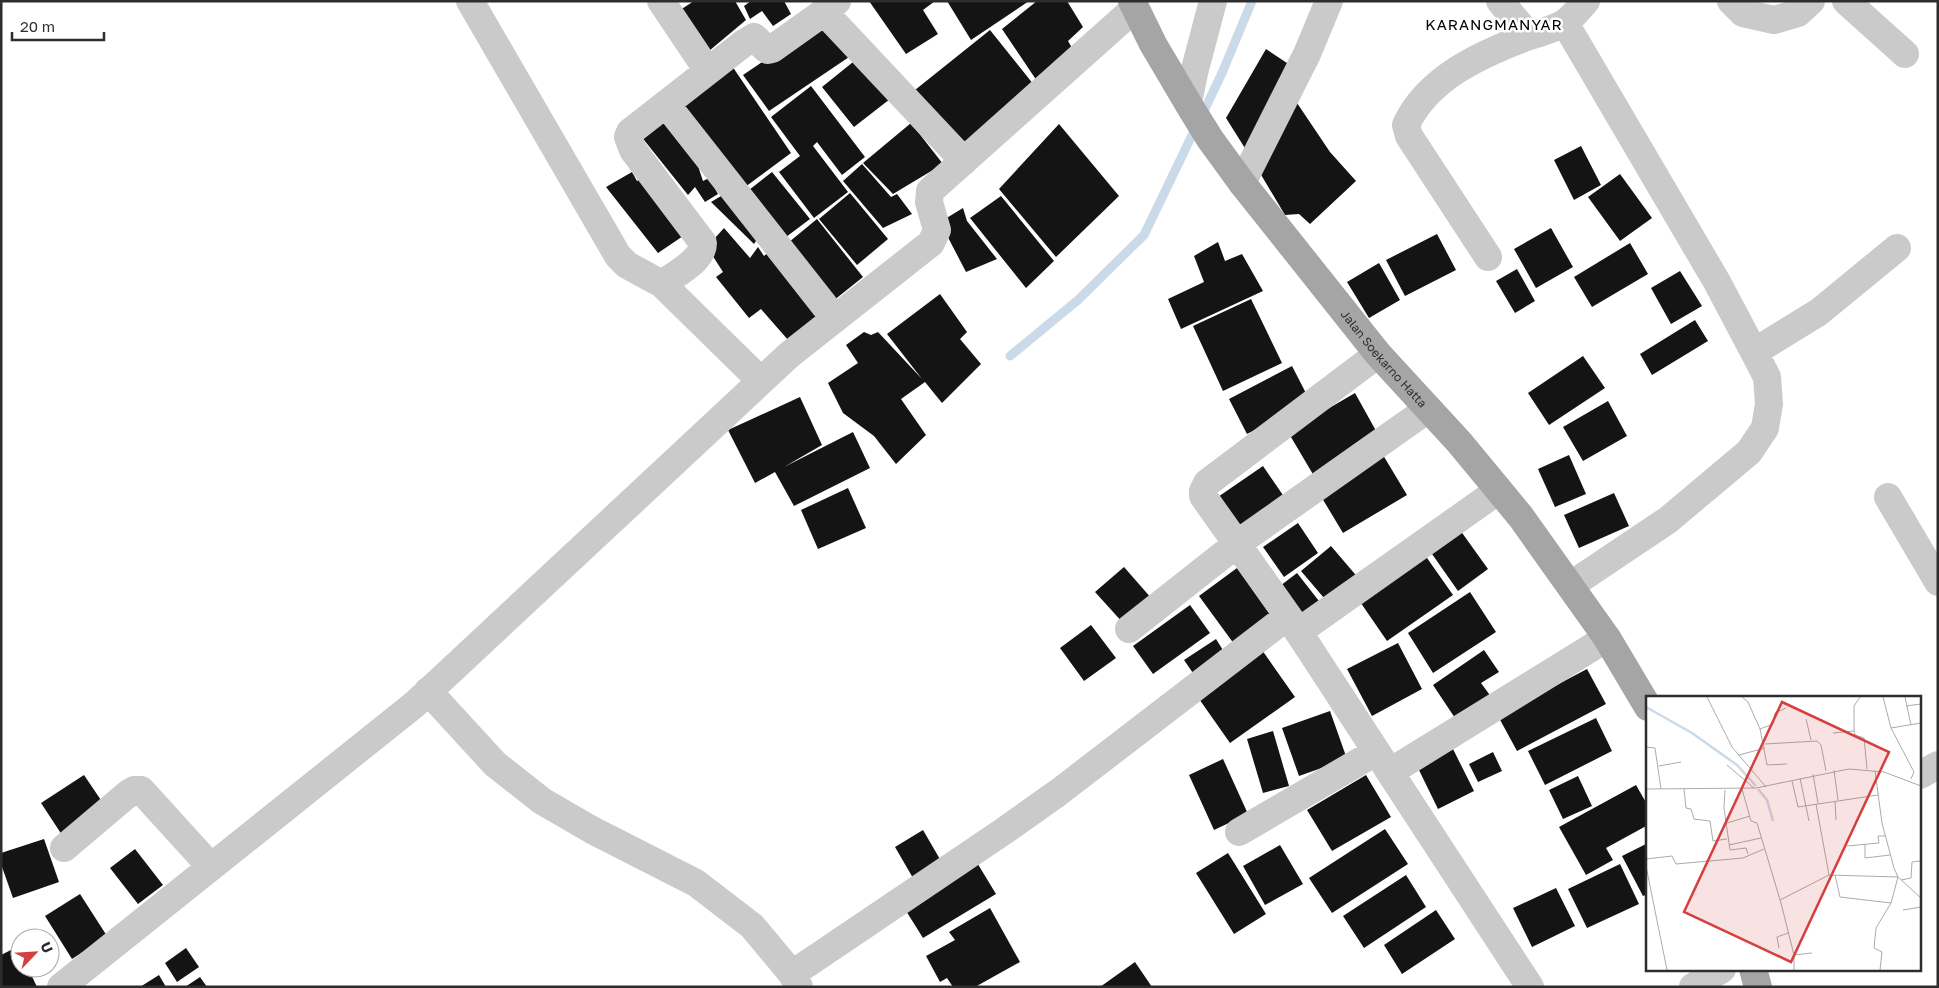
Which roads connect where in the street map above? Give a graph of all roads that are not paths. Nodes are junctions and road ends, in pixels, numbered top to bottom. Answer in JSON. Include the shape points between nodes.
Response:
{"nodes":[{"id":1,"x":470,"y":1,"type":"edge"},
{"id":2,"x":661,"y":1,"type":"edge"},
{"id":3,"x":1213,"y":1,"type":"edge"},
{"id":4,"x":1329,"y":1,"type":"edge"},
{"id":5,"x":1500,"y":1,"type":"edge"},
{"id":6,"x":1586,"y":1,"type":"edge"},
{"id":7,"x":1731,"y":1,"type":"edge"},
{"id":8,"x":1812,"y":1,"type":"edge"},
{"id":9,"x":1846,"y":1,"type":"edge"},
{"id":10,"x":1134,"y":4,"type":"edge"},
{"id":11,"x":830,"y":7,"type":"edge"},
{"id":12,"x":1565,"y":23,"type":"junction"},
{"id":13,"x":1529,"y":36,"type":"junction"},
{"id":14,"x":1905,"y":54,"type":"dead end"},
{"id":15,"x":708,"y":71,"type":"junction"},
{"id":16,"x":666,"y":104,"type":"junction"},
{"id":17,"x":1190,"y":106,"type":"junction"},
{"id":18,"x":964,"y":161,"type":"junction"},
{"id":19,"x":1242,"y":183,"type":"junction"},
{"id":20,"x":1897,"y":248,"type":"dead end"},
{"id":21,"x":1488,"y":257,"type":"dead end"},
{"id":22,"x":662,"y":284,"type":"junction"},
{"id":23,"x":836,"y":319,"type":"junction"},
{"id":24,"x":1754,"y":352,"type":"junction"},
{"id":25,"x":1378,"y":354,"type":"junction"},
{"id":26,"x":761,"y":381,"type":"junction"},
{"id":27,"x":1428,"y":408,"type":"junction"},
{"id":28,"x":1498,"y":490,"type":"junction"},
{"id":29,"x":1888,"y":497,"type":"dead end"},
{"id":30,"x":1238,"y":543,"type":"junction"},
{"id":31,"x":1938,"y":582,"type":"edge"},
{"id":32,"x":1571,"y":585,"type":"junction"},
{"id":33,"x":1293,"y":624,"type":"junction"},
{"id":34,"x":1129,"y":629,"type":"dead end"},
{"id":35,"x":1607,"y":638,"type":"junction"},
{"id":36,"x":428,"y":691,"type":"junction"},
{"id":37,"x":1646,"y":703,"type":"edge"},
{"id":38,"x":1383,"y":762,"type":"junction"},
{"id":39,"x":1938,"y":765,"type":"edge"},
{"id":40,"x":1922,"y":774,"type":"edge"},
{"id":41,"x":1239,"y":832,"type":"dead end"},
{"id":42,"x":64,"y":848,"type":"dead end"},
{"id":43,"x":210,"y":867,"type":"junction"},
{"id":44,"x":1720,"y":970,"type":"edge"},
{"id":45,"x":1753,"y":970,"type":"edge"},
{"id":46,"x":796,"y":980,"type":"edge"},
{"id":47,"x":64,"y":986,"type":"edge"},
{"id":48,"x":1530,"y":987,"type":"edge"},
{"id":49,"x":1693,"y":987,"type":"edge"},
{"id":50,"x":1758,"y":987,"type":"edge"}],
"edges":[{"from":1,"to":22,"type":"street","via":[[618,256]]},
{"from":2,"to":15,"type":"street"},
{"from":3,"to":17,"type":"street","via":[[1194,73]]},
{"from":4,"to":19,"type":"street","via":[[1307,54]]},
{"from":5,"to":13,"type":"street"},
{"from":6,"to":12,"type":"street"},
{"from":7,"to":8,"type":"street","via":[[1743,12],[1774,20],[1798,13]]},
{"from":9,"to":14,"type":"street"},
{"from":10,"to":17,"type":"main road","name":"Jalan Soekarno Hatta","via":[[1153,44]]},
{"from":10,"to":18,"type":"street"},
{"from":11,"to":15,"type":"street","via":[[772,49],[763,47],[754,37]]},
{"from":11,"to":18,"type":"street"},
{"from":12,"to":13,"type":"street"},
{"from":12,"to":24,"type":"street","via":[[1717,282]]},
{"from":13,"to":21,"type":"street","via":[[1488,52],[1425,94],[1406,124],[1409,136]]},
{"from":15,"to":16,"type":"street"},
{"from":16,"to":22,"type":"street","via":[[628,137],[634,150],[703,243],[703,248],[695,260]]},
{"from":16,"to":23,"type":"street"},
{"from":17,"to":19,"type":"main road","name":"Jalan Soekarno Hatta"},
{"from":18,"to":23,"type":"street","via":[[930,191],[929,202],[937,230],[931,243]]},
{"from":19,"to":25,"type":"main road","name":"Jalan Soekarno Hatta"},
{"from":20,"to":24,"type":"street","via":[[1819,312]]},
{"from":22,"to":26,"type":"street"},
{"from":23,"to":26,"type":"street"},
{"from":24,"to":32,"type":"street","via":[[1767,377],[1769,404],[1765,428],[1749,452],[1668,520]]},
{"from":25,"to":27,"type":"main road","name":"Jalan Soekarno Hatta"},
{"from":25,"to":30,"type":"street","via":[[1207,483],[1203,496]]},
{"from":26,"to":36,"type":"street"},
{"from":27,"to":28,"type":"main road","name":"Jalan Soekarno Hatta"},
{"from":27,"to":30,"type":"street"},
{"from":28,"to":32,"type":"main road","name":"Jalan Soekarno Hatta"},
{"from":28,"to":33,"type":"street"},
{"from":29,"to":31,"type":"street"},
{"from":30,"to":33,"type":"street"},
{"from":30,"to":34,"type":"street"},
{"from":32,"to":35,"type":"main road","name":"Jalan Soekarno Hatta"},
{"from":33,"to":38,"type":"street"},
{"from":33,"to":46,"type":"street"},
{"from":35,"to":37,"type":"main road","name":"Jalan Soekarno Hatta"},
{"from":35,"to":38,"type":"street"},
{"from":36,"to":43,"type":"street"},
{"from":36,"to":46,"type":"street","via":[[495,764],[542,801],[696,883],[752,926]]},
{"from":38,"to":41,"type":"street"},
{"from":38,"to":48,"type":"street"},
{"from":39,"to":40,"type":"street"},
{"from":42,"to":43,"type":"street","via":[[129,793],[141,790]]},
{"from":43,"to":47,"type":"street"},
{"from":44,"to":49,"type":"street"},
{"from":45,"to":50,"type":"main road"}]}
